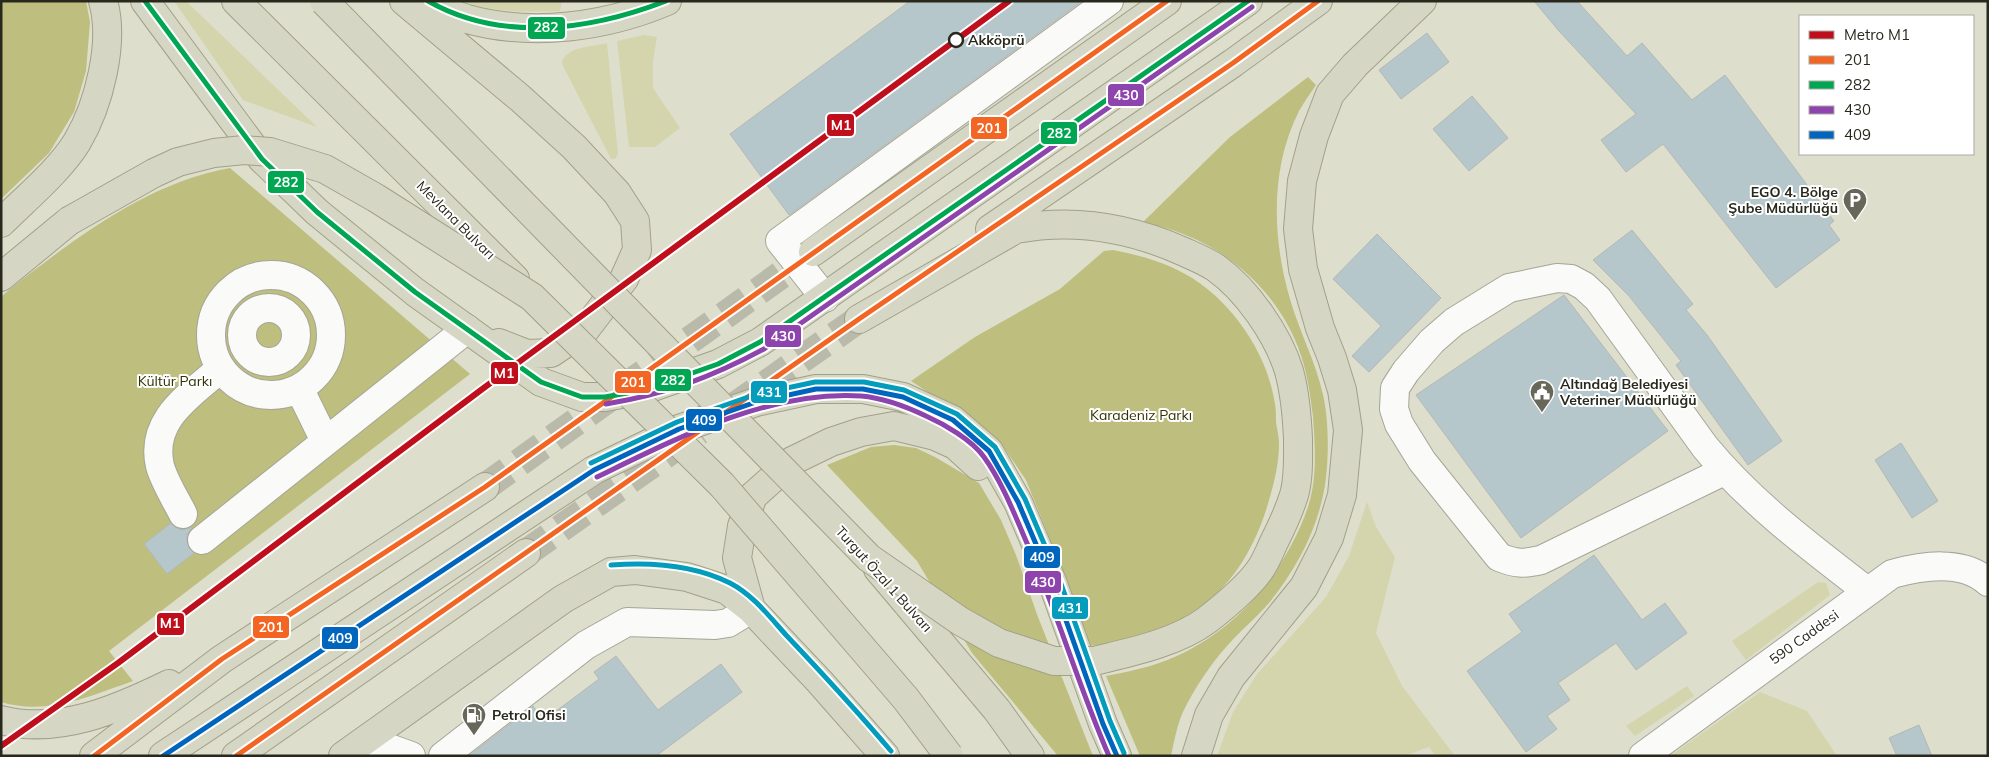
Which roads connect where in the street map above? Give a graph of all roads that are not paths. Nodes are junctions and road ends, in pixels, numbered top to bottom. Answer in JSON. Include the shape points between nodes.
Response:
{"nodes":[{"id":1,"x":103,"y":1,"type":"edge"},
{"id":2,"x":145,"y":1,"type":"edge"},
{"id":3,"x":236,"y":1,"type":"edge"},
{"id":4,"x":324,"y":1,"type":"edge"},
{"id":5,"x":404,"y":1,"type":"edge"},
{"id":6,"x":428,"y":1,"type":"edge"},
{"id":7,"x":667,"y":1,"type":"edge"},
{"id":8,"x":1109,"y":1,"type":"edge"},
{"id":9,"x":1167,"y":1,"type":"edge"},
{"id":10,"x":1248,"y":1,"type":"edge"},
{"id":11,"x":1318,"y":1,"type":"edge"},
{"id":12,"x":1422,"y":1,"type":"edge"},
{"id":13,"x":1,"y":223,"type":"edge"},
{"id":14,"x":813,"y":252,"type":"tunnel mouth"},
{"id":15,"x":1,"y":277,"type":"edge"},
{"id":16,"x":244,"y":281,"type":"junction"},
{"id":17,"x":532,"y":297,"type":"junction"},
{"id":18,"x":825,"y":298,"type":"junction"},
{"id":19,"x":258,"y":310,"type":"junction"},
{"id":20,"x":328,"y":316,"type":"junction"},
{"id":21,"x":295,"y":325,"type":"junction"},
{"id":22,"x":467,"y":329,"type":"junction"},
{"id":23,"x":244,"y":344,"type":"junction"},
{"id":24,"x":283,"y":359,"type":"junction"},
{"id":25,"x":217,"y":361,"type":"junction"},
{"id":26,"x":295,"y":390,"type":"junction"},
{"id":27,"x":325,"y":440,"type":"junction"},
{"id":28,"x":1724,"y":471,"type":"junction"},
{"id":29,"x":485,"y":487,"type":"tunnel mouth"},
{"id":30,"x":1018,"y":502,"type":"junction"},
{"id":31,"x":183,"y":514,"type":"dead end"},
{"id":32,"x":202,"y":540,"type":"dead end"},
{"id":33,"x":526,"y":553,"type":"tunnel mouth"},
{"id":34,"x":869,"y":558,"type":"junction"},
{"id":35,"x":1985,"y":579,"type":"edge"},
{"id":36,"x":1867,"y":591,"type":"junction"},
{"id":37,"x":751,"y":609,"type":"junction"},
{"id":38,"x":222,"y":659,"type":"junction"},
{"id":39,"x":1,"y":720,"type":"edge"},
{"id":40,"x":366,"y":740,"type":"junction"},
{"id":41,"x":94,"y":756,"type":"edge"},
{"id":42,"x":163,"y":756,"type":"edge"},
{"id":43,"x":236,"y":756,"type":"edge"},
{"id":44,"x":343,"y":756,"type":"edge"},
{"id":45,"x":411,"y":756,"type":"edge"},
{"id":46,"x":443,"y":756,"type":"edge"},
{"id":47,"x":885,"y":756,"type":"edge"},
{"id":48,"x":949,"y":756,"type":"edge"},
{"id":49,"x":1030,"y":756,"type":"edge"},
{"id":50,"x":1117,"y":756,"type":"edge"},
{"id":51,"x":1196,"y":756,"type":"edge"},
{"id":52,"x":1643,"y":756,"type":"edge"}],
"edges":[{"from":1,"to":13,"type":"highway","via":[[107,55],[89,116],[77,142],[63,161]]},
{"from":2,"to":22,"type":"highway","via":[[262,159],[317,212],[371,257]]},
{"from":3,"to":17,"type":"highway","name":"Mevlana Bulvarı","bridge":true},
{"from":4,"to":34,"type":"highway","name":"Turgut Özal 1 Bulvarı","bridge":true},
{"from":5,"to":22,"type":"highway","via":[[574,147],[617,193],[635,221],[638,250],[624,279],[585,330],[551,353],[527,354]]},
{"from":6,"to":7,"type":"highway","via":[[466,19],[500,26],[543,28],[599,22]]},
{"from":8,"to":18,"type":"street","via":[[780,241]]},
{"from":9,"to":14,"type":"highway"},
{"from":10,"to":18,"type":"highway"},
{"from":11,"to":34,"type":"highway","bridge":true,"via":[[859,319],[1016,229],[1037,225],[1080,224],[1125,231],[1157,240],[1215,268],[1248,298],[1263,320],[1278,345],[1294,398],[1298,456],[1294,494],[1260,570],[1206,621],[1166,641],[1094,661],[1054,661],[999,643],[960,621]]},
{"from":12,"to":51,"type":"highway","via":[[1355,65],[1330,94],[1302,181],[1298,230],[1303,269],[1342,390],[1348,430],[1342,496],[1329,538],[1304,587],[1231,677],[1209,715]]},
{"from":15,"to":17,"type":"highway","bridge":true,"via":[[69,221],[154,173],[178,162],[244,150],[270,152],[325,169]]},
{"from":16,"to":19,"type":"street"},
{"from":16,"to":20,"type":"street","via":[[275,275],[302,283],[322,303]]},
{"from":16,"to":25,"type":"street","via":[[226,295],[214,317],[211,342]]},
{"from":17,"to":48,"type":"highway","name":"Mevlana Bulvarı","bridge":true,"via":[[722,485],[906,699]]},
{"from":18,"to":22,"type":"highway","via":[[760,342],[718,364],[644,390],[604,396],[582,397],[541,382]]},
{"from":19,"to":21,"type":"street","via":[[277,308],[285,312]]},
{"from":19,"to":23,"type":"street","via":[[245,321],[242,330]]},
{"from":20,"to":21,"type":"street"},
{"from":20,"to":26,"type":"street","via":[[331,329],[327,357],[320,370]]},
{"from":21,"to":24,"type":"street","via":[[295,346]]},
{"from":22,"to":27,"type":"street"},
{"from":23,"to":24,"type":"street","via":[[256,360],[264,363]]},
{"from":23,"to":25,"type":"street"},
{"from":24,"to":26,"type":"street"},
{"from":25,"to":26,"type":"street","via":[[237,385],[248,391],[274,395]]},
{"from":25,"to":31,"type":"street","via":[[170,414],[158,436],[160,466]]},
{"from":26,"to":27,"type":"street"},
{"from":27,"to":32,"type":"street"},
{"from":28,"to":28,"type":"street","via":[[1598,299],[1571,279],[1557,278],[1509,288],[1488,299],[1432,341],[1395,388],[1394,409],[1399,424],[1422,461],[1499,557],[1510,561],[1524,564],[1541,560]]},
{"from":28,"to":36,"type":"street","via":[[1800,539]]},
{"from":29,"to":38,"type":"highway"},
{"from":30,"to":37,"type":"highway","via":[[955,445],[935,436],[894,426],[830,442],[792,461],[753,496],[742,526],[737,558]]},
{"from":30,"to":42,"type":"highway","via":[[989,451],[953,420],[903,397],[863,389],[816,389],[756,402],[677,430],[594,470]]},
{"from":30,"to":50,"type":"highway","via":[[1053,584]]},
{"from":33,"to":43,"type":"highway"},
{"from":34,"to":49,"type":"highway","name":"Turgut Özal 1 Bulvarı","bridge":true,"via":[[997,710]]},
{"from":35,"to":36,"type":"street","name":"590 Caddesi","via":[[1958,568],[1913,568],[1892,574]]},
{"from":36,"to":52,"type":"street","name":"590 Caddesi"},
{"from":37,"to":40,"type":"highway","via":[[727,590],[687,577],[634,570],[610,572],[563,599]]},
{"from":37,"to":46,"type":"street","via":[[728,623],[715,625],[627,622],[586,645]]},
{"from":37,"to":47,"type":"highway"},
{"from":38,"to":39,"type":"highway","via":[[143,697],[78,719],[39,725]]},
{"from":38,"to":41,"type":"highway"},
{"from":40,"to":44,"type":"highway"},
{"from":40,"to":45,"type":"street"}]}
